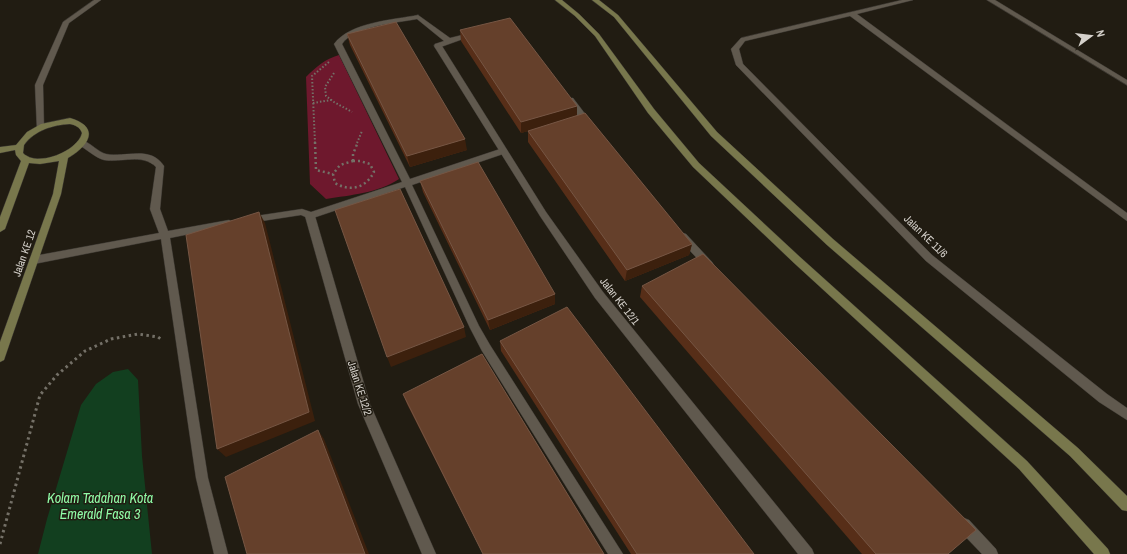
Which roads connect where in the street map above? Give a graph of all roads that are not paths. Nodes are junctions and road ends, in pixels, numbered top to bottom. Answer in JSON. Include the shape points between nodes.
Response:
{"nodes":[{"id":1,"x":98,"y":0,"type":"edge"},
{"id":2,"x":558,"y":0,"type":"edge"},
{"id":3,"x":595,"y":0,"type":"edge"},
{"id":4,"x":910,"y":0,"type":"edge"},
{"id":5,"x":990,"y":0,"type":"edge"},
{"id":6,"x":852,"y":14,"type":"junction"},
{"id":7,"x":483,"y":32,"type":"edge"},
{"id":8,"x":449,"y":41,"type":"junction"},
{"id":9,"x":1127,"y":83,"type":"edge"},
{"id":10,"x":566,"y":95,"type":"edge"},
{"id":11,"x":40,"y":128,"type":"junction"},
{"id":12,"x":594,"y":132,"type":"edge"},
{"id":13,"x":82,"y":143,"type":"junction"},
{"id":14,"x":18,"y":147,"type":"junction"},
{"id":15,"x":0,"y":150,"type":"edge"},
{"id":16,"x":503,"y":151,"type":"junction"},
{"id":17,"x":64,"y":156,"type":"junction"},
{"id":18,"x":26,"y":160,"type":"junction"},
{"id":19,"x":407,"y":183,"type":"junction"},
{"id":20,"x":310,"y":216,"type":"junction"},
{"id":21,"x":1127,"y":218,"type":"edge"},
{"id":22,"x":0,"y":229,"type":"edge"},
{"id":23,"x":677,"y":230,"type":"edge"},
{"id":24,"x":165,"y":235,"type":"junction"},
{"id":25,"x":34,"y":260,"type":"junction"},
{"id":26,"x":714,"y":270,"type":"edge"},
{"id":27,"x":0,"y":357,"type":"edge"},
{"id":28,"x":1127,"y":415,"type":"edge"},
{"id":29,"x":1127,"y":506,"type":"edge"},
{"id":30,"x":959,"y":520,"type":"edge"},
{"id":31,"x":220,"y":554,"type":"edge"},
{"id":32,"x":429,"y":554,"type":"edge"},
{"id":33,"x":616,"y":554,"type":"edge"},
{"id":34,"x":807,"y":554,"type":"edge"},
{"id":35,"x":991,"y":554,"type":"edge"},
{"id":36,"x":1103,"y":554,"type":"edge"}],
"edges":[{"from":1,"to":11,"type":"street","via":[[66,22],[39,85]]},
{"from":2,"to":36,"type":"main road","via":[[597,35],[651,111],[696,165],[1023,465]]},
{"from":3,"to":29,"type":"main road","via":[[616,16],[714,134],[830,242],[1074,452]]},
{"from":4,"to":6,"type":"street"},
{"from":5,"to":9,"type":"street"},
{"from":6,"to":21,"type":"street"},
{"from":6,"to":28,"type":"street","name":"Jalan KE 11/6","via":[[743,39],[735,49],[740,65],[929,258]]},
{"from":7,"to":8,"type":"street"},
{"from":8,"to":16,"type":"street","name":"Jalan KE 12/1","via":[[438,46]]},
{"from":8,"to":19,"type":"street","via":[[418,17],[347,34],[338,44]]},
{"from":10,"to":12,"type":"street"},
{"from":11,"to":13,"type":"main road","via":[[60,122],[78,123],[84,126],[86,131]]},
{"from":11,"to":14,"type":"main road"},
{"from":13,"to":17,"type":"main road"},
{"from":13,"to":24,"type":"street","via":[[104,157],[136,156],[153,159],[160,166],[155,209]]},
{"from":14,"to":15,"type":"main road"},
{"from":14,"to":18,"type":"main road","via":[[20,157]]},
{"from":16,"to":19,"type":"street"},
{"from":16,"to":34,"type":"street","name":"Jalan KE 12/1","via":[[599,295]]},
{"from":17,"to":18,"type":"main road","via":[[36,162]]},
{"from":17,"to":25,"type":"main road","name":"Jalan KE 12","via":[[57,194]]},
{"from":18,"to":22,"type":"main road"},
{"from":19,"to":20,"type":"street"},
{"from":19,"to":33,"type":"street","via":[[486,348]]},
{"from":20,"to":24,"type":"street","via":[[302,212]]},
{"from":20,"to":32,"type":"street","name":"Jalan KE 12/2","via":[[364,404]]},
{"from":23,"to":26,"type":"street"},
{"from":24,"to":25,"type":"street"},
{"from":24,"to":31,"type":"street","via":[[202,478]]},
{"from":25,"to":27,"type":"main road","name":"Jalan KE 12"},
{"from":30,"to":35,"type":"street"}]}
